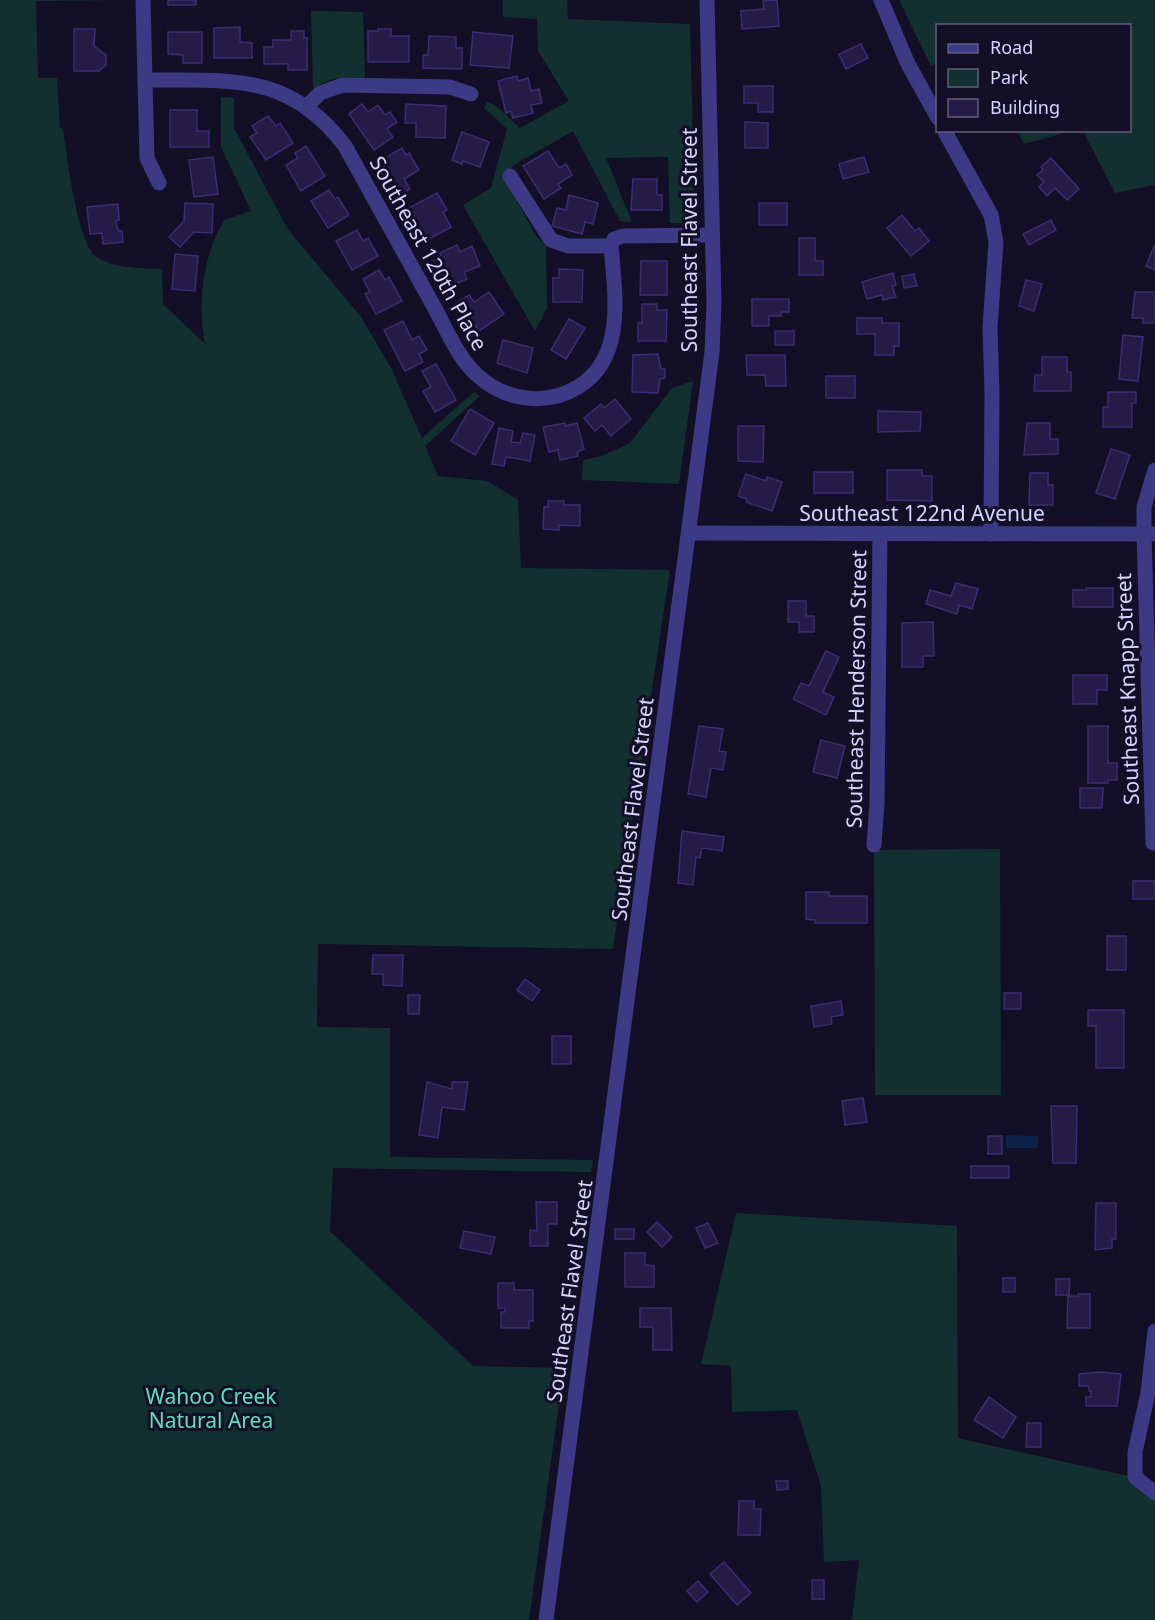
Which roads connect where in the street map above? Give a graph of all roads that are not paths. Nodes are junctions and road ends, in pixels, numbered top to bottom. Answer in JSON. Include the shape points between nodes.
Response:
{"nodes":[{"id":1,"x":143,"y":0,"type":"edge"},
{"id":2,"x":707,"y":0,"type":"edge"},
{"id":3,"x":880,"y":0,"type":"edge"},
{"id":4,"x":145,"y":80,"type":"junction"},
{"id":5,"x":471,"y":94,"type":"dead end"},
{"id":6,"x":307,"y":106,"type":"junction"},
{"id":7,"x":936,"y":114,"type":"edge"},
{"id":8,"x":945,"y":132,"type":"edge"},
{"id":9,"x":510,"y":176,"type":"dead end"},
{"id":10,"x":159,"y":183,"type":"dead end"},
{"id":11,"x":712,"y":235,"type":"junction"},
{"id":12,"x":611,"y":246,"type":"junction"},
{"id":13,"x":1155,"y":470,"type":"edge"},
{"id":14,"x":689,"y":533,"type":"junction"},
{"id":15,"x":879,"y":534,"type":"junction"},
{"id":16,"x":990,"y":534,"type":"junction"},
{"id":17,"x":1149,"y":534,"type":"edge"},
{"id":18,"x":1153,"y":843,"type":"dead end"},
{"id":19,"x":874,"y":845,"type":"dead end"},
{"id":20,"x":1155,"y":1331,"type":"edge"},
{"id":21,"x":1149,"y":1489,"type":"edge"},
{"id":22,"x":546,"y":1620,"type":"edge"}],
"edges":[{"from":1,"to":4,"type":"street"},
{"from":2,"to":11,"type":"street","name":"Southeast Flavel Street"},
{"from":3,"to":7,"type":"street"},
{"from":4,"to":6,"type":"street","name":"Southeast 120th Place","via":[[241,82],[268,87]]},
{"from":4,"to":10,"type":"street","via":[[147,158]]},
{"from":5,"to":6,"type":"street","via":[[450,87],[343,84],[321,93]]},
{"from":6,"to":12,"type":"street","name":"Southeast 120th Place","via":[[345,146],[467,365],[500,391],[528,399],[549,398],[585,382],[605,360],[614,333]]},
{"from":8,"to":16,"type":"street","via":[[994,225],[996,242],[990,327]]},
{"from":9,"to":12,"type":"street","via":[[550,240],[568,246]]},
{"from":11,"to":12,"type":"street","via":[[623,236],[614,239]]},
{"from":11,"to":14,"type":"street","name":"Southeast Flavel Street","via":[[714,335]]},
{"from":13,"to":17,"type":"street","name":"Southeast Knapp Street","via":[[1144,507]]},
{"from":14,"to":15,"type":"street","name":"Southeast 122nd Avenue"},
{"from":14,"to":22,"type":"street","name":"Southeast Flavel Street"},
{"from":15,"to":16,"type":"street","name":"Southeast 122nd Avenue"},
{"from":15,"to":19,"type":"street","name":"Southeast Henderson Street"},
{"from":16,"to":17,"type":"street","name":"Southeast 122nd Avenue"},
{"from":17,"to":18,"type":"street","name":"Southeast Knapp Street"},
{"from":20,"to":21,"type":"street","via":[[1148,1393],[1133,1465],[1135,1477]]}]}
